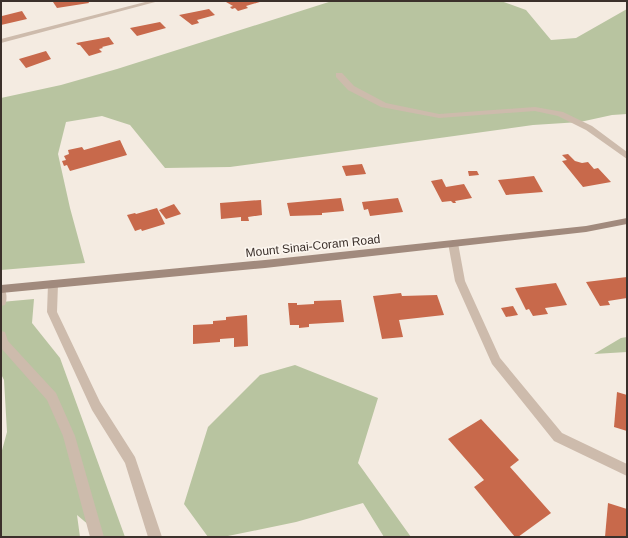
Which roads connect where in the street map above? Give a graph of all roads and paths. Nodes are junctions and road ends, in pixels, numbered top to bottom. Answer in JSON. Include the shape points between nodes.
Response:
{"nodes":[{"id":1,"x":156,"y":1,"type":"edge"},
{"id":2,"x":1,"y":42,"type":"edge"},
{"id":3,"x":339,"y":75,"type":"dead end"},
{"id":4,"x":627,"y":156,"type":"edge"},
{"id":5,"x":627,"y":221,"type":"edge"},
{"id":6,"x":453,"y":244,"type":"junction"},
{"id":7,"x":53,"y":284,"type":"junction"},
{"id":8,"x":1,"y":289,"type":"edge"},
{"id":9,"x":1,"y":293,"type":"edge"},
{"id":10,"x":1,"y":302,"type":"edge"},
{"id":11,"x":1,"y":335,"type":"edge"},
{"id":12,"x":627,"y":470,"type":"edge"},
{"id":13,"x":97,"y":537,"type":"edge"},
{"id":14,"x":155,"y":537,"type":"edge"}],
"edges":[{"from":1,"to":2,"type":"street"},
{"from":3,"to":4,"type":"street","via":[[350,88],[384,105],[439,116],[535,109],[560,114],[590,128]]},
{"from":5,"to":6,"type":"main road","name":"Mount Sinai-Coram Road","via":[[586,229]]},
{"from":6,"to":7,"type":"main road","name":"Mount Sinai-Coram Road"},
{"from":6,"to":12,"type":"street","via":[[460,281],[496,361],[558,437]]},
{"from":7,"to":8,"type":"main road","name":"Mount Sinai-Coram Road"},
{"from":7,"to":14,"type":"street","via":[[52,312],[96,406],[131,460]]},
{"from":9,"to":10,"type":"street"},
{"from":11,"to":13,"type":"street","via":[[3,343],[52,397],[68,436]]}]}
